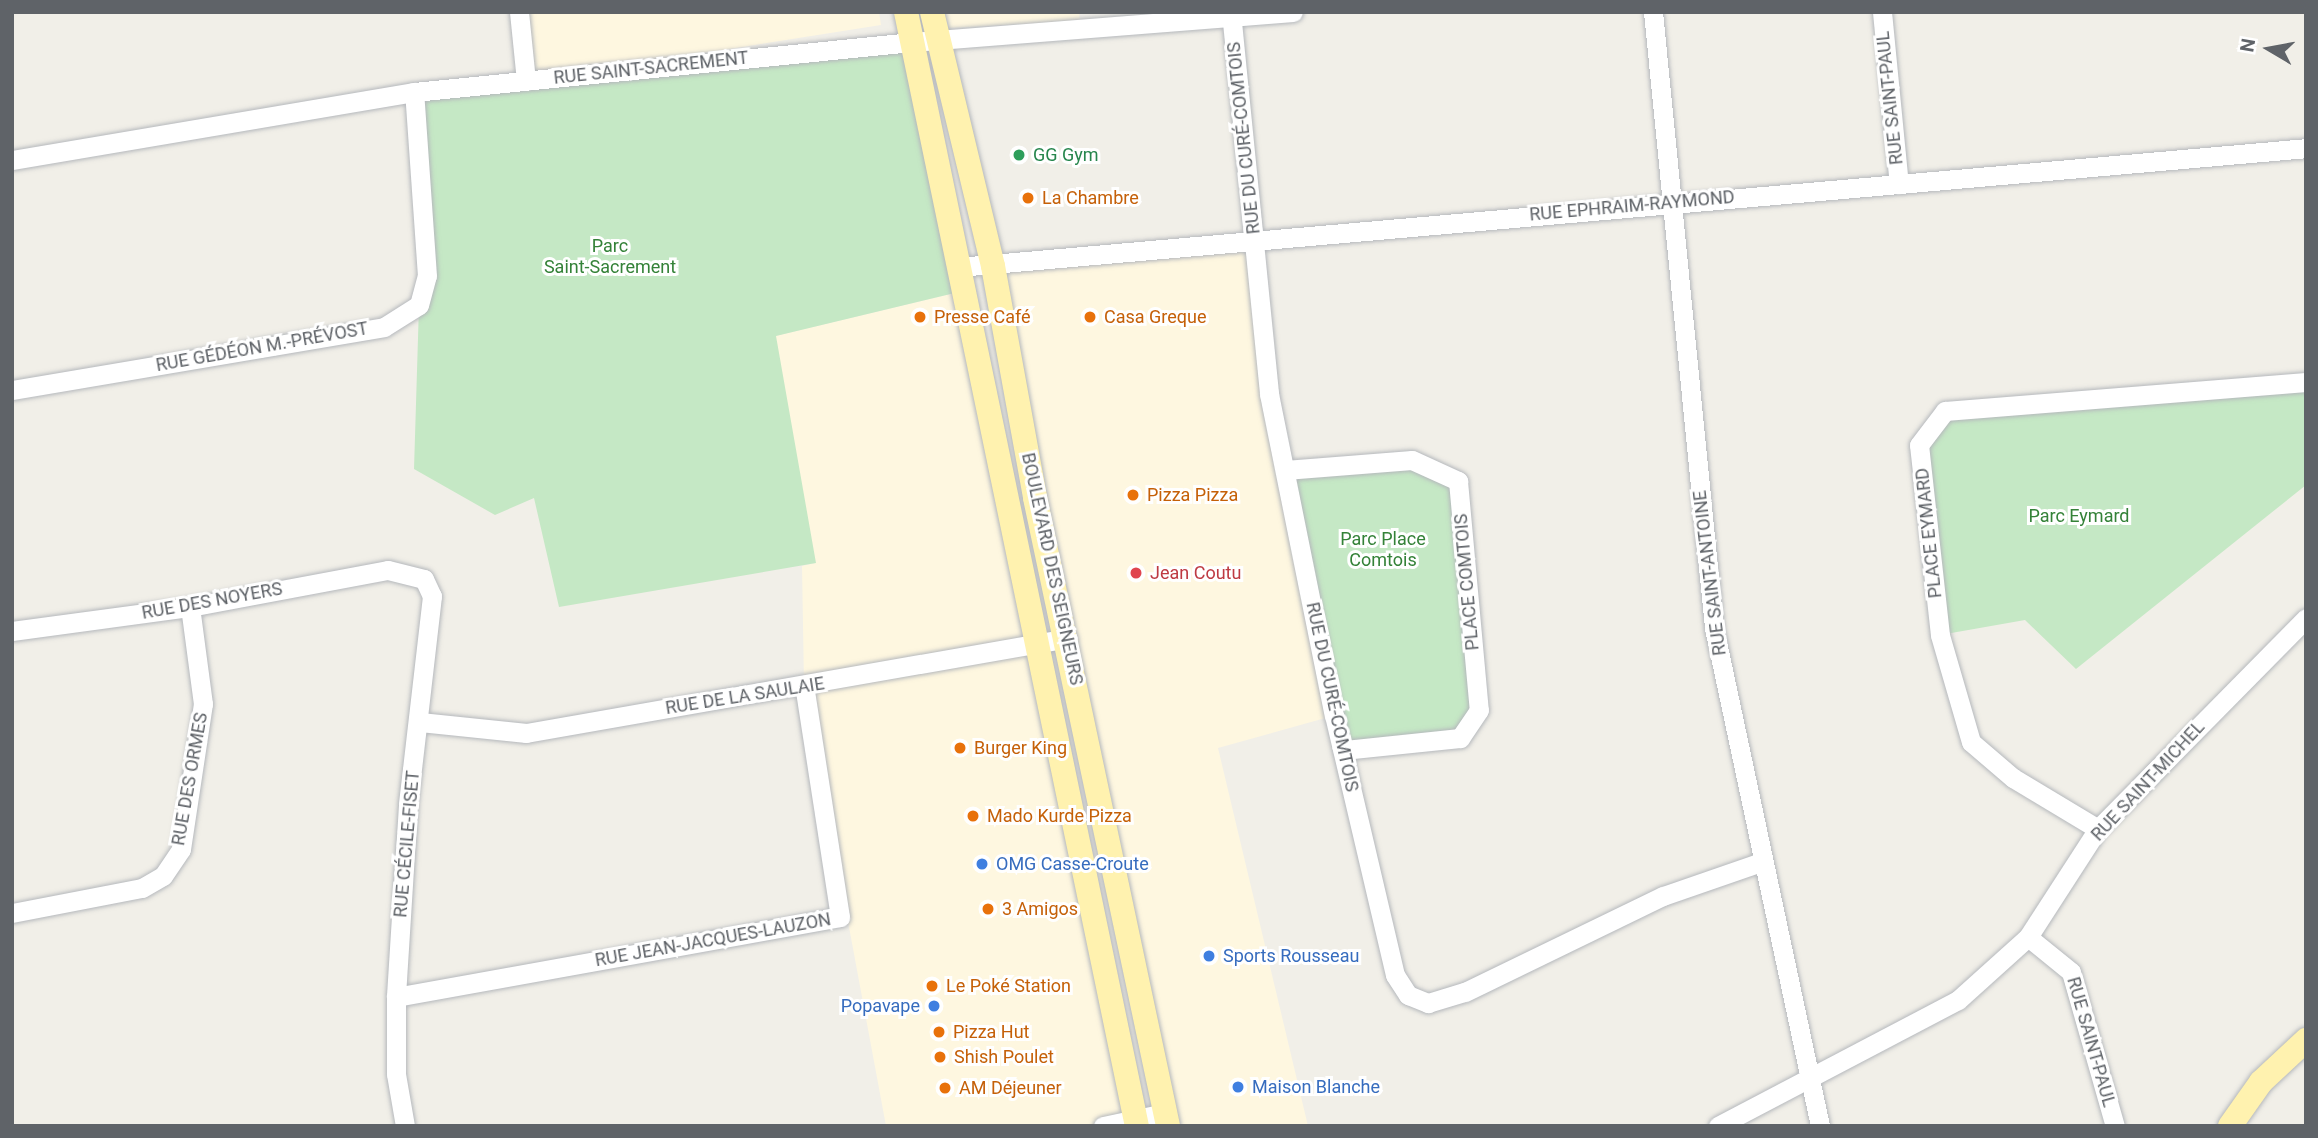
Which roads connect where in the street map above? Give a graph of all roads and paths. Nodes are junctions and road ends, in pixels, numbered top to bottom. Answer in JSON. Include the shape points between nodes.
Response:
{"nodes":[{"id":1,"x":519,"y":12,"type":"edge"},
{"id":2,"x":906,"y":12,"type":"edge"},
{"id":3,"x":932,"y":12,"type":"edge"},
{"id":4,"x":1293,"y":12,"type":"edge"},
{"id":5,"x":1653,"y":12,"type":"edge"},
{"id":6,"x":1882,"y":12,"type":"edge"},
{"id":7,"x":1231,"y":15,"type":"edge"},
{"id":8,"x":938,"y":39,"type":"junction"},
{"id":9,"x":912,"y":42,"type":"junction"},
{"id":10,"x":526,"y":81,"type":"junction"},
{"id":11,"x":414,"y":92,"type":"junction"},
{"id":12,"x":2306,"y":148,"type":"edge"},
{"id":13,"x":12,"y":160,"type":"edge"},
{"id":14,"x":1899,"y":184,"type":"junction"},
{"id":15,"x":1670,"y":202,"type":"junction"},
{"id":16,"x":1255,"y":242,"type":"junction"},
{"id":17,"x":993,"y":266,"type":"junction"},
{"id":18,"x":958,"y":267,"type":"junction"},
{"id":19,"x":2306,"y":382,"type":"edge"},
{"id":20,"x":12,"y":390,"type":"edge"},
{"id":21,"x":1285,"y":470,"type":"junction"},
{"id":22,"x":411,"y":572,"type":"joint"},
{"id":23,"x":190,"y":607,"type":"junction"},
{"id":24,"x":2306,"y":618,"type":"edge"},
{"id":25,"x":12,"y":631,"type":"edge"},
{"id":26,"x":1068,"y":638,"type":"junction"},
{"id":27,"x":1037,"y":646,"type":"junction"},
{"id":28,"x":804,"y":685,"type":"junction"},
{"id":29,"x":420,"y":722,"type":"junction"},
{"id":30,"x":1343,"y":750,"type":"junction"},
{"id":31,"x":2098,"y":829,"type":"junction"},
{"id":32,"x":1761,"y":862,"type":"junction"},
{"id":33,"x":12,"y":914,"type":"edge"},
{"id":34,"x":2028,"y":937,"type":"junction"},
{"id":35,"x":396,"y":997,"type":"junction"},
{"id":36,"x":2306,"y":1041,"type":"edge"},
{"id":37,"x":1809,"y":1080,"type":"junction"},
{"id":38,"x":1167,"y":1119,"type":"edge"},
{"id":39,"x":1136,"y":1123,"type":"edge"},
{"id":40,"x":405,"y":1126,"type":"edge"},
{"id":41,"x":1102,"y":1126,"type":"edge"},
{"id":42,"x":1718,"y":1126,"type":"edge"},
{"id":43,"x":1820,"y":1126,"type":"edge"},
{"id":44,"x":2115,"y":1126,"type":"edge"},
{"id":45,"x":2230,"y":1126,"type":"edge"}],
"edges":[{"from":1,"to":10,"type":"street"},
{"from":2,"to":9,"type":"main road","name":"BOULEVARD DES SEIGNEURS"},
{"from":3,"to":8,"type":"main road","name":"BOULEVARD DES SEIGNEURS"},
{"from":4,"to":7,"type":"street","name":"RUE SAINT-SACREMENT"},
{"from":5,"to":15,"type":"street","name":"RUE SAINT-ANTOINE"},
{"from":6,"to":14,"type":"street","name":"RUE SAINT-PAUL"},
{"from":7,"to":8,"type":"street","name":"RUE SAINT-SACREMENT"},
{"from":7,"to":16,"type":"street","name":"RUE DU CURÉ-COMTOIS"},
{"from":8,"to":9,"type":"street","name":"RUE SAINT-SACREMENT"},
{"from":8,"to":17,"type":"main road","name":"BOULEVARD DES SEIGNEURS"},
{"from":9,"to":10,"type":"street","name":"RUE SAINT-SACREMENT"},
{"from":9,"to":18,"type":"main road","name":"BOULEVARD DES SEIGNEURS"},
{"from":10,"to":11,"type":"street","name":"RUE SAINT-SACREMENT"},
{"from":11,"to":13,"type":"street","name":"RUE SAINT-SACREMENT"},
{"from":11,"to":20,"type":"street","name":"RUE GÉDÉON M.-PRÉVOST","via":[[427,275],[419,306],[384,327]]},
{"from":12,"to":14,"type":"street","name":"RUE EPHRAIM-RAYMOND"},
{"from":14,"to":15,"type":"street","name":"RUE EPHRAIM-RAYMOND"},
{"from":15,"to":16,"type":"street","name":"RUE EPHRAIM-RAYMOND"},
{"from":15,"to":32,"type":"street","name":"RUE SAINT-ANTOINE","via":[[1714,628]]},
{"from":16,"to":17,"type":"street","name":"RUE EPHRAIM-RAYMOND"},
{"from":16,"to":21,"type":"street","name":"RUE DU CURÉ-COMTOIS","via":[[1269,394]]},
{"from":17,"to":18,"type":"street","name":"RUE EPHRAIM-RAYMOND"},
{"from":17,"to":26,"type":"main road","name":"BOULEVARD DES SEIGNEURS","via":[[1035,498]]},
{"from":18,"to":27,"type":"main road","name":"BOULEVARD DES SEIGNEURS"},
{"from":19,"to":31,"type":"street","name":"PLACE EYMARD","via":[[1945,411],[1919,445],[1940,635],[1971,742],[2012,778]]},
{"from":21,"to":30,"type":"street","name":"RUE DU CURÉ-COMTOIS"},
{"from":21,"to":30,"type":"street","name":"PLACE COMTOIS","via":[[1412,460],[1458,481],[1479,710],[1460,738]]},
{"from":22,"to":23,"type":"street","name":"RUE DES NOYERS","via":[[388,570]]},
{"from":22,"to":29,"type":"street","name":"RUE CÉCILE-FISET","via":[[424,579],[432,596]]},
{"from":23,"to":25,"type":"street","name":"RUE DES NOYERS"},
{"from":23,"to":33,"type":"street","name":"RUE DES ORMES","via":[[203,704],[181,849],[163,876],[142,888]]},
{"from":24,"to":31,"type":"street","name":"RUE SAINT-MICHEL"},
{"from":26,"to":27,"type":"street","name":"RUE DE LA SAULAIE"},
{"from":26,"to":38,"type":"main road","name":"BOULEVARD DES SEIGNEURS"},
{"from":27,"to":28,"type":"street","name":"RUE DE LA SAULAIE"},
{"from":27,"to":39,"type":"main road","name":"BOULEVARD DES SEIGNEURS"},
{"from":28,"to":29,"type":"street","name":"RUE DE LA SAULAIE","via":[[526,733]]},
{"from":28,"to":35,"type":"street","name":"RUE JEAN-JACQUES-LAUZON","via":[[840,918]]},
{"from":29,"to":35,"type":"street","name":"RUE CÉCILE-FISET"},
{"from":30,"to":32,"type":"street","name":"RUE DU CURÉ-COMTOIS","via":[[1395,975],[1408,995],[1428,1003],[1465,992],[1663,896]]},
{"from":31,"to":34,"type":"street","name":"RUE SAINT-MICHEL"},
{"from":32,"to":37,"type":"street","name":"RUE SAINT-ANTOINE"},
{"from":34,"to":37,"type":"street","name":"RUE SAINT-MICHEL","via":[[1958,1000]]},
{"from":34,"to":44,"type":"street","name":"RUE SAINT-PAUL","via":[[2071,972]]},
{"from":35,"to":40,"type":"street","name":"RUE CÉCILE-FISET","via":[[396,1074]]},
{"from":36,"to":45,"type":"main road","via":[[2261,1082]]},
{"from":37,"to":42,"type":"street","name":"RUE SAINT-MICHEL"},
{"from":37,"to":43,"type":"street","name":"RUE SAINT-ANTOINE"},
{"from":38,"to":39,"type":"street"},
{"from":39,"to":41,"type":"street"}]}
